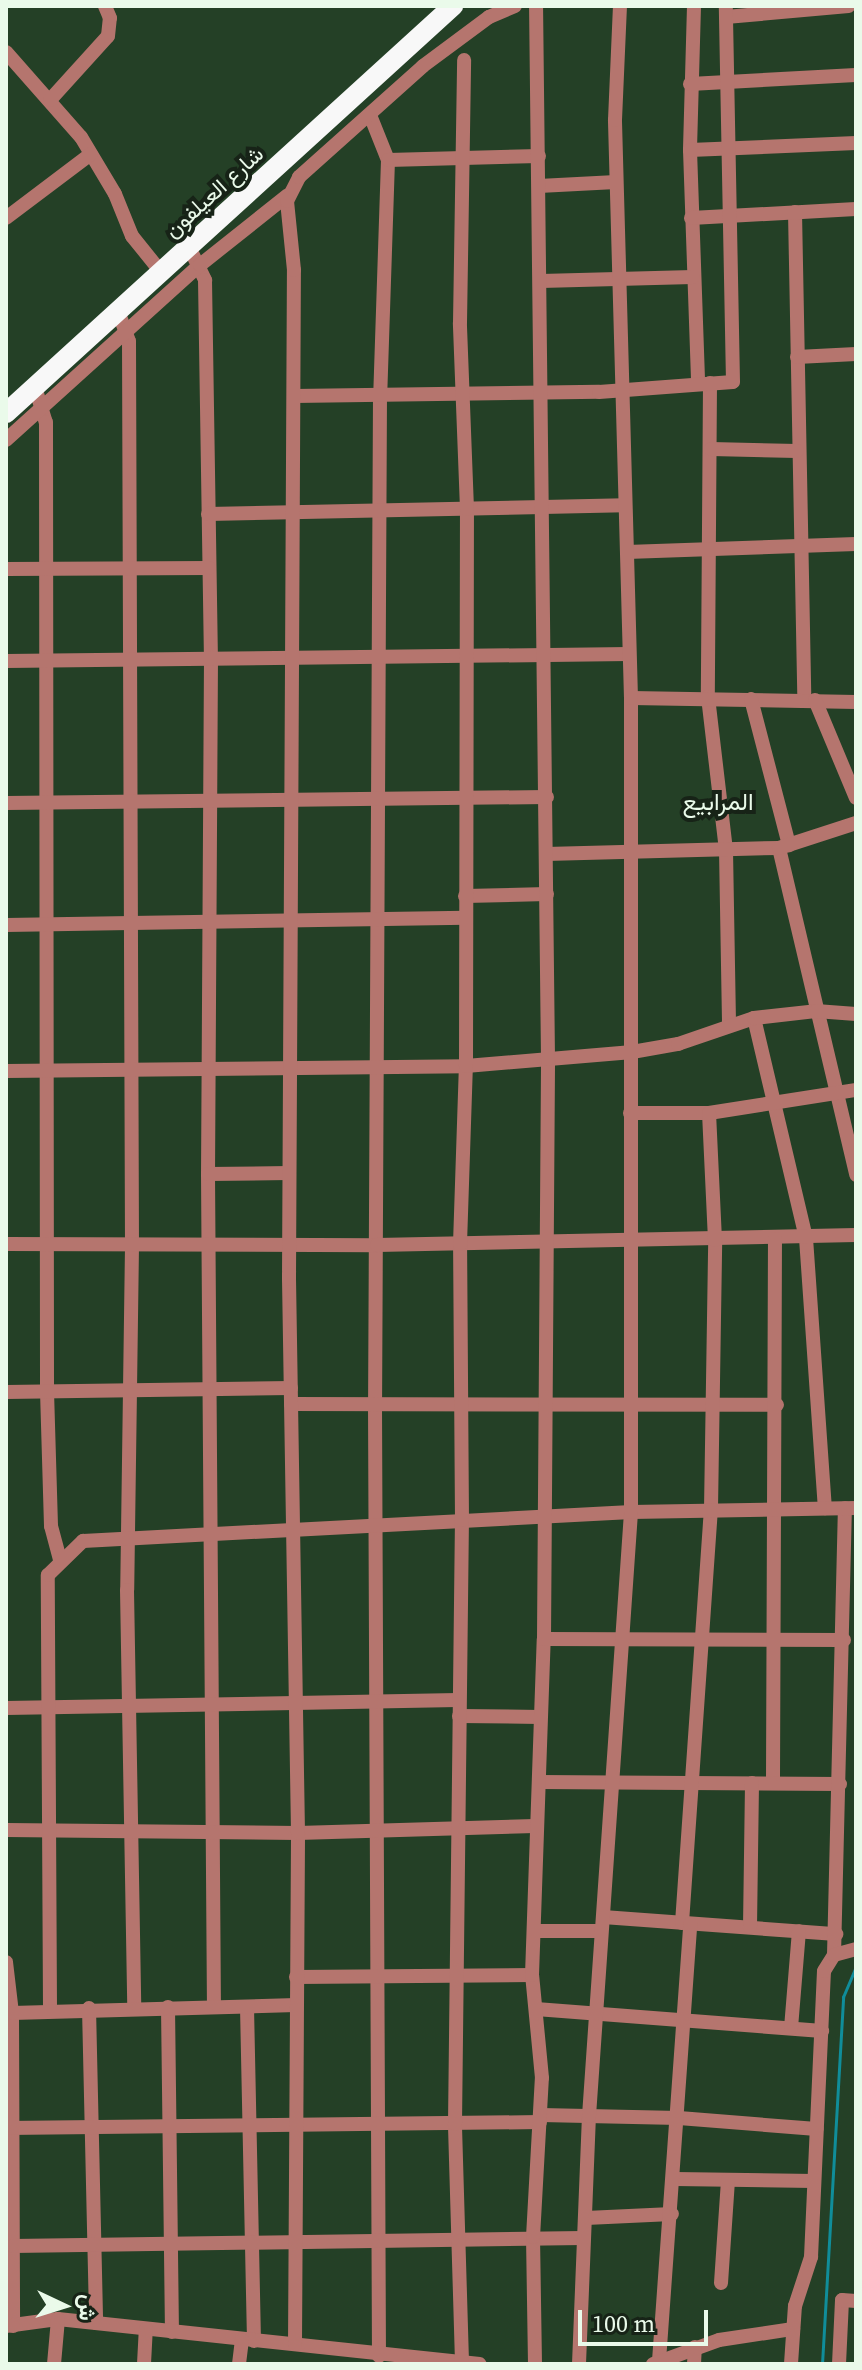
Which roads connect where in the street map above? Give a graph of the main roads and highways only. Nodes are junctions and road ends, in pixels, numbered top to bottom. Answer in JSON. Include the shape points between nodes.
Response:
{"nodes":[{"id":1,"x":453,"y":6,"type":"edge"},
{"id":2,"x":6,"y":413,"type":"edge"}],
"edges":[{"from":1,"to":2,"type":"highway","name":"شارع العيلفون","via":[[118,311],[39,397]]}]}
